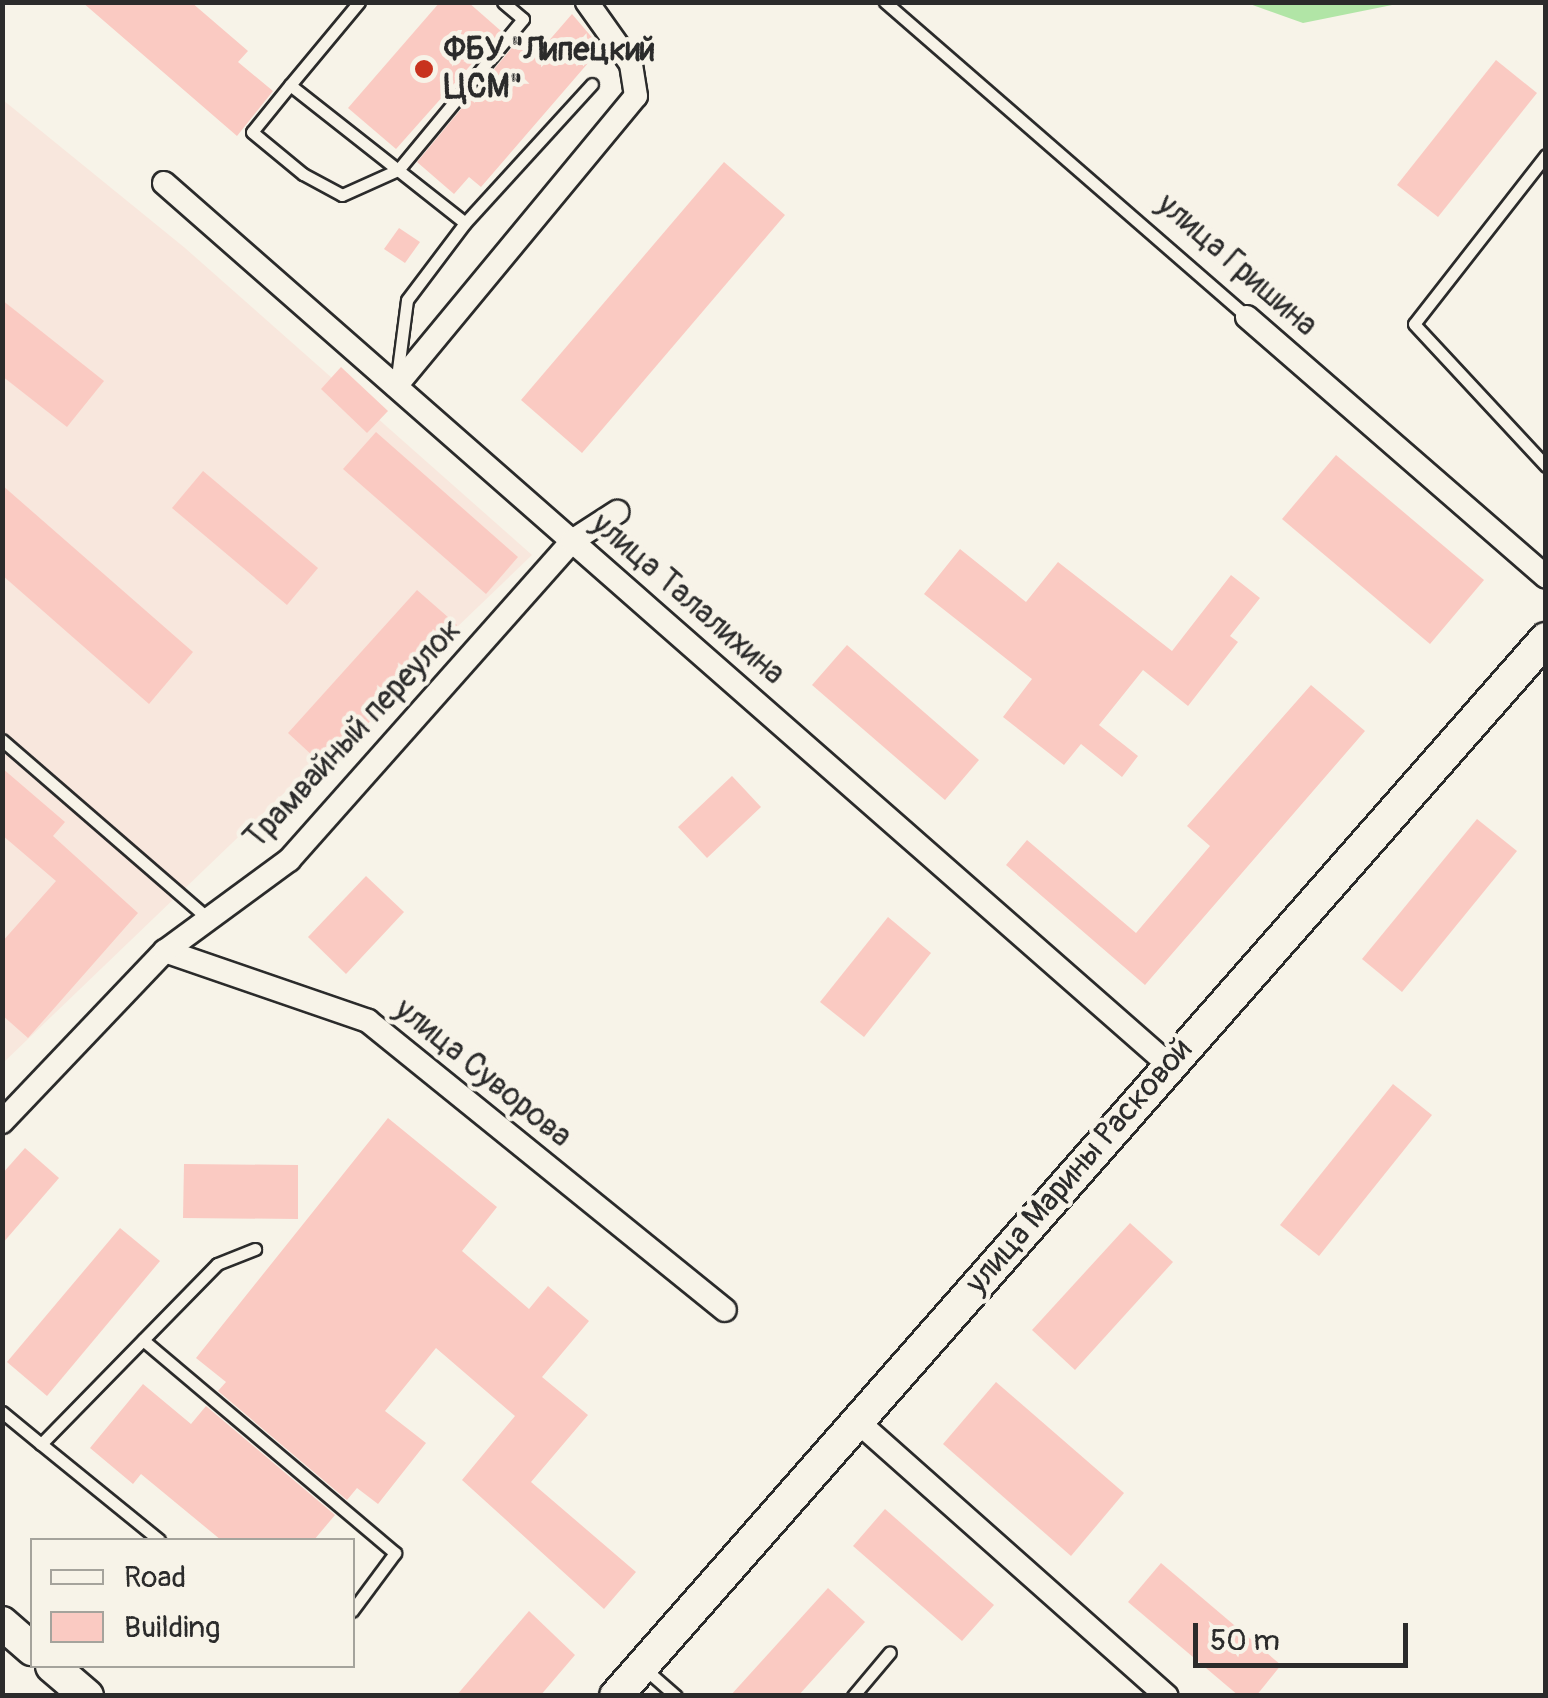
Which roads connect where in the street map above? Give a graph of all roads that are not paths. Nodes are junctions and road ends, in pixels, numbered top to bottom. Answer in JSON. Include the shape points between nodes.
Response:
{"nodes":[{"id":1,"x":359,"y":2,"type":"edge"},
{"id":2,"x":503,"y":2,"type":"edge"},
{"id":3,"x":587,"y":2,"type":"edge"},
{"id":4,"x":885,"y":2,"type":"edge"},
{"id":5,"x":592,"y":84,"type":"dead end"},
{"id":6,"x":290,"y":85,"type":"junction"},
{"id":7,"x":1546,"y":155,"type":"edge"},
{"id":8,"x":398,"y":170,"type":"junction"},
{"id":9,"x":164,"y":182,"type":"dead end"},
{"id":10,"x":465,"y":224,"type":"junction"},
{"id":11,"x":1248,"y":318,"type":"joint"},
{"id":12,"x":396,"y":386,"type":"junction"},
{"id":13,"x":1546,"y":466,"type":"edge"},
{"id":14,"x":617,"y":512,"type":"dead end"},
{"id":15,"x":572,"y":541,"type":"junction"},
{"id":16,"x":1546,"y":578,"type":"edge"},
{"id":17,"x":1546,"y":639,"type":"edge"},
{"id":18,"x":2,"y":740,"type":"edge"},
{"id":19,"x":208,"y":918,"type":"junction"},
{"id":20,"x":165,"y":951,"type":"junction"},
{"id":21,"x":1168,"y":1064,"type":"junction"},
{"id":22,"x":2,"y":1122,"type":"edge"},
{"id":23,"x":254,"y":1249,"type":"dead end"},
{"id":24,"x":725,"y":1310,"type":"dead end"},
{"id":25,"x":143,"y":1340,"type":"junction"},
{"id":26,"x":2,"y":1412,"type":"edge"},
{"id":27,"x":857,"y":1421,"type":"junction"},
{"id":28,"x":41,"y":1444,"type":"junction"},
{"id":29,"x":157,"y":1538,"type":"edge"},
{"id":30,"x":355,"y":1607,"type":"edge"},
{"id":31,"x":2,"y":1623,"type":"edge"},
{"id":32,"x":30,"y":1647,"type":"edge"},
{"id":33,"x":890,"y":1652,"type":"dead end"},
{"id":34,"x":641,"y":1666,"type":"junction"},
{"id":35,"x":54,"y":1668,"type":"edge"},
{"id":36,"x":86,"y":1696,"type":"edge"},
{"id":37,"x":616,"y":1696,"type":"edge"},
{"id":38,"x":676,"y":1696,"type":"edge"},
{"id":39,"x":852,"y":1696,"type":"edge"},
{"id":40,"x":1167,"y":1696,"type":"edge"}],
"edges":[{"from":1,"to":6,"type":"lane"},
{"from":2,"to":8,"type":"lane","via":[[523,19]]},
{"from":3,"to":12,"type":"street","via":[[631,64],[636,96]]},
{"from":4,"to":11,"type":"lane","name":"улица Гришина"},
{"from":5,"to":10,"type":"lane"},
{"from":6,"to":8,"type":"lane"},
{"from":6,"to":8,"type":"lane","via":[[252,132],[303,174],[342,195]]},
{"from":7,"to":13,"type":"lane","via":[[1414,324]]},
{"from":8,"to":10,"type":"lane"},
{"from":9,"to":12,"type":"street","name":"улица Талалихина"},
{"from":10,"to":12,"type":"lane","via":[[407,300]]},
{"from":11,"to":16,"type":"street","name":"улица Гришина"},
{"from":12,"to":15,"type":"street","name":"улица Талалихина"},
{"from":14,"to":15,"type":"street","name":"Трамвайный переулок"},
{"from":15,"to":19,"type":"street","name":"Трамвайный переулок","via":[[289,860]]},
{"from":15,"to":21,"type":"street","name":"улица Талалихина"},
{"from":17,"to":21,"type":"street","name":"улица Марины Расковой"},
{"from":18,"to":19,"type":"lane"},
{"from":19,"to":20,"type":"street","name":"Трамвайный переулок"},
{"from":20,"to":22,"type":"street","name":"Трамвайный переулок"},
{"from":20,"to":24,"type":"street","name":"улица Суворова","via":[[368,1022]]},
{"from":21,"to":27,"type":"street","name":"улица Марины Расковой"},
{"from":23,"to":25,"type":"lane","via":[[218,1264]]},
{"from":25,"to":28,"type":"lane"},
{"from":25,"to":30,"type":"lane","via":[[395,1553]]},
{"from":26,"to":28,"type":"lane"},
{"from":27,"to":34,"type":"street","name":"улица Марины Расковой"},
{"from":27,"to":40,"type":"street"},
{"from":28,"to":29,"type":"lane"},
{"from":31,"to":32,"type":"street"},
{"from":33,"to":39,"type":"lane"},
{"from":34,"to":37,"type":"street","name":"улица Марины Расковой"},
{"from":34,"to":38,"type":"lane"},
{"from":35,"to":36,"type":"street"}]}
